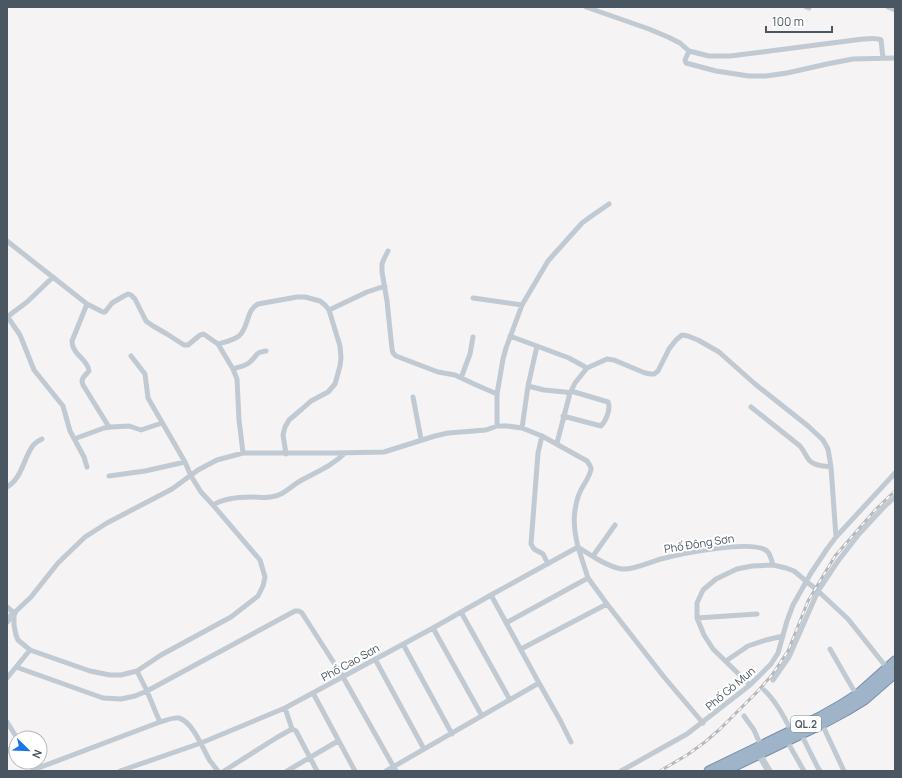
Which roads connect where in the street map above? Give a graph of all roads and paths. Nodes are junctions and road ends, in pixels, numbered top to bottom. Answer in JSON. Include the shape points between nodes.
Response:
{"nodes":[{"id":1,"x":586,"y":7,"type":"edge"},
{"id":2,"x":888,"y":7,"type":"edge"},
{"id":3,"x":895,"y":10,"type":"edge"},
{"id":4,"x":689,"y":51,"type":"junction"},
{"id":5,"x":883,"y":58,"type":"junction"},
{"id":6,"x":895,"y":58,"type":"edge"},
{"id":7,"x":609,"y":204,"type":"dead end"},
{"id":8,"x":7,"y":240,"type":"edge"},
{"id":9,"x":388,"y":251,"type":"dead end"},
{"id":10,"x":53,"y":277,"type":"junction"},
{"id":11,"x":385,"y":286,"type":"junction"},
{"id":12,"x":473,"y":298,"type":"dead end"},
{"id":13,"x":87,"y":304,"type":"junction"},
{"id":14,"x":522,"y":305,"type":"junction"},
{"id":15,"x":329,"y":310,"type":"junction"},
{"id":16,"x":7,"y":317,"type":"edge"},
{"id":17,"x":510,"y":336,"type":"junction"},
{"id":18,"x":473,"y":337,"type":"dead end"},
{"id":19,"x":218,"y":344,"type":"junction"},
{"id":20,"x":537,"y":346,"type":"junction"},
{"id":21,"x":266,"y":351,"type":"dead end"},
{"id":22,"x":131,"y":356,"type":"dead end"},
{"id":23,"x":587,"y":368,"type":"junction"},
{"id":24,"x":233,"y":369,"type":"junction"},
{"id":25,"x":461,"y":378,"type":"junction"},
{"id":26,"x":528,"y":386,"type":"junction"},
{"id":27,"x":571,"y":392,"type":"junction"},
{"id":28,"x":497,"y":394,"type":"junction"},
{"id":29,"x":413,"y":397,"type":"dead end"},
{"id":30,"x":751,"y":407,"type":"dead end"},
{"id":31,"x":563,"y":416,"type":"junction"},
{"id":32,"x":162,"y":423,"type":"junction"},
{"id":33,"x":497,"y":426,"type":"junction"},
{"id":34,"x":109,"y":427,"type":"junction"},
{"id":35,"x":522,"y":428,"type":"junction"},
{"id":36,"x":542,"y":436,"type":"junction"},
{"id":37,"x":42,"y":439,"type":"dead end"},
{"id":38,"x":74,"y":439,"type":"junction"},
{"id":39,"x":421,"y":439,"type":"junction"},
{"id":40,"x":557,"y":443,"type":"junction"},
{"id":41,"x":243,"y":453,"type":"junction"},
{"id":42,"x":345,"y":453,"type":"junction"},
{"id":43,"x":286,"y":454,"type":"junction"},
{"id":44,"x":185,"y":462,"type":"junction"},
{"id":45,"x":87,"y":467,"type":"dead end"},
{"id":46,"x":831,"y":467,"type":"junction"},
{"id":47,"x":895,"y":473,"type":"edge"},
{"id":48,"x":109,"y":476,"type":"dead end"},
{"id":49,"x":191,"y":476,"type":"junction"},
{"id":50,"x":7,"y":487,"type":"edge"},
{"id":51,"x":895,"y":497,"type":"edge"},
{"id":52,"x":213,"y":505,"type":"junction"},
{"id":53,"x":614,"y":525,"type":"dead end"},
{"id":54,"x":836,"y":537,"type":"junction"},
{"id":55,"x":578,"y":547,"type":"junction"},
{"id":56,"x":593,"y":556,"type":"junction"},
{"id":57,"x":548,"y":564,"type":"junction"},
{"id":58,"x":773,"y":565,"type":"junction"},
{"id":59,"x":588,"y":578,"type":"junction"},
{"id":60,"x":806,"y":581,"type":"junction"},
{"id":61,"x":818,"y":591,"type":"junction"},
{"id":62,"x":491,"y":595,"type":"junction"},
{"id":63,"x":606,"y":604,"type":"junction"},
{"id":64,"x":7,"y":607,"type":"edge"},
{"id":65,"x":461,"y":612,"type":"junction"},
{"id":66,"x":14,"y":613,"type":"junction"},
{"id":67,"x":757,"y":614,"type":"dead end"},
{"id":68,"x":697,"y":618,"type":"junction"},
{"id":69,"x":7,"y":621,"type":"edge"},
{"id":70,"x":506,"y":623,"type":"junction"},
{"id":71,"x":433,"y":628,"type":"junction"},
{"id":72,"x":783,"y":636,"type":"junction"},
{"id":73,"x":403,"y":644,"type":"junction"},
{"id":74,"x":521,"y":649,"type":"junction"},
{"id":75,"x":830,"y":649,"type":"dead end"},
{"id":76,"x":30,"y":650,"type":"junction"},
{"id":77,"x":375,"y":659,"type":"junction"},
{"id":78,"x":726,"y":661,"type":"junction"},
{"id":79,"x":895,"y":662,"type":"edge"},
{"id":80,"x":16,"y":668,"type":"junction"},
{"id":81,"x":137,"y":671,"type":"junction"},
{"id":82,"x":891,"y":671,"type":"edge"},
{"id":83,"x":343,"y":677,"type":"junction"},
{"id":84,"x":7,"y":678,"type":"edge"},
{"id":85,"x":773,"y":680,"type":"dead end"},
{"id":86,"x":539,"y":683,"type":"junction"},
{"id":87,"x":750,"y":685,"type":"junction"},
{"id":88,"x":764,"y":690,"type":"dead end"},
{"id":89,"x":147,"y":691,"type":"junction"},
{"id":90,"x":313,"y":693,"type":"junction"},
{"id":91,"x":858,"y":694,"type":"junction"},
{"id":92,"x":510,"y":700,"type":"junction"},
{"id":93,"x":285,"y":708,"type":"junction"},
{"id":94,"x":482,"y":716,"type":"junction"},
{"id":95,"x":744,"y":716,"type":"dead end"},
{"id":96,"x":160,"y":722,"type":"junction"},
{"id":97,"x":703,"y":722,"type":"junction"},
{"id":98,"x":822,"y":724,"type":"junction"},
{"id":99,"x":292,"y":729,"type":"junction"},
{"id":100,"x":792,"y":731,"type":"junction"},
{"id":101,"x":452,"y":734,"type":"junction"},
{"id":102,"x":801,"y":734,"type":"junction"},
{"id":103,"x":338,"y":741,"type":"junction"},
{"id":104,"x":787,"y":741,"type":"junction"},
{"id":105,"x":571,"y":742,"type":"dead end"},
{"id":106,"x":200,"y":743,"type":"junction"},
{"id":107,"x":424,"y":749,"type":"junction"},
{"id":108,"x":760,"y":750,"type":"junction"},
{"id":109,"x":310,"y":757,"type":"junction"},
{"id":110,"x":48,"y":765,"type":"edge"},
{"id":111,"x":138,"y":765,"type":"junction"},
{"id":112,"x":394,"y":769,"type":"edge"},
{"id":113,"x":120,"y":771,"type":"edge"},
{"id":114,"x":142,"y":771,"type":"edge"},
{"id":115,"x":218,"y":771,"type":"edge"},
{"id":116,"x":224,"y":771,"type":"edge"},
{"id":117,"x":287,"y":771,"type":"edge"},
{"id":118,"x":318,"y":771,"type":"edge"},
{"id":119,"x":355,"y":771,"type":"edge"},
{"id":120,"x":386,"y":771,"type":"edge"},
{"id":121,"x":621,"y":771,"type":"edge"},
{"id":122,"x":708,"y":771,"type":"edge"},
{"id":123,"x":724,"y":771,"type":"edge"},
{"id":124,"x":770,"y":771,"type":"edge"},
{"id":125,"x":804,"y":771,"type":"edge"},
{"id":126,"x":820,"y":771,"type":"edge"},
{"id":127,"x":844,"y":771,"type":"edge"}],
"edges":[{"from":1,"to":4,"type":"street","via":[[668,37]]},
{"from":2,"to":3,"type":"street"},
{"from":4,"to":5,"type":"street","via":[[709,56],[730,56],[880,39]]},
{"from":4,"to":5,"type":"street","via":[[686,63],[723,73],[749,76],[787,73],[853,59]]},
{"from":5,"to":6,"type":"street"},
{"from":7,"to":14,"type":"street","via":[[582,223],[548,261]]},
{"from":8,"to":10,"type":"street"},
{"from":9,"to":11,"type":"street","via":[[382,264]]},
{"from":10,"to":13,"type":"street"},
{"from":10,"to":16,"type":"street"},
{"from":11,"to":15,"type":"street"},
{"from":11,"to":25,"type":"street","via":[[393,353],[438,372],[450,373]]},
{"from":12,"to":14,"type":"street"},
{"from":13,"to":19,"type":"street","via":[[105,312],[128,294],[135,299],[146,321],[184,345],[188,345],[203,334]]},
{"from":13,"to":34,"type":"street","via":[[72,347],[89,367],[82,382]]},
{"from":14,"to":17,"type":"street"},
{"from":15,"to":19,"type":"street","via":[[320,301],[297,297],[258,304],[251,310],[245,327],[238,336]]},
{"from":15,"to":43,"type":"street","via":[[340,346],[339,373],[335,384],[328,392],[289,420],[283,435]]},
{"from":16,"to":38,"type":"street","via":[[20,334],[34,370],[63,406]]},
{"from":17,"to":20,"type":"street"},
{"from":17,"to":28,"type":"street"},
{"from":18,"to":25,"type":"street"},
{"from":19,"to":24,"type":"street"},
{"from":20,"to":23,"type":"street","via":[[570,358]]},
{"from":20,"to":26,"type":"street"},
{"from":21,"to":24,"type":"street","via":[[256,354],[248,364]]},
{"from":22,"to":32,"type":"street","via":[[142,369],[148,398]]},
{"from":23,"to":27,"type":"street"},
{"from":23,"to":46,"type":"street","via":[[607,359],[654,374],[682,335],[698,340],[719,352],[818,434],[828,450]]},
{"from":24,"to":41,"type":"street","via":[[237,379],[238,420]]},
{"from":25,"to":28,"type":"street"},
{"from":26,"to":27,"type":"street"},
{"from":26,"to":35,"type":"street"},
{"from":27,"to":31,"type":"street"},
{"from":27,"to":31,"type":"street","via":[[608,402],[604,424],[601,426]]},
{"from":28,"to":33,"type":"street"},
{"from":29,"to":39,"type":"street"},
{"from":30,"to":46,"type":"street","via":[[800,446],[813,463]]},
{"from":31,"to":40,"type":"street"},
{"from":32,"to":34,"type":"street","via":[[140,430],[129,426]]},
{"from":32,"to":44,"type":"street"},
{"from":33,"to":35,"type":"street"},
{"from":33,"to":39,"type":"street","via":[[486,430],[448,433]]},
{"from":34,"to":38,"type":"street"},
{"from":35,"to":36,"type":"street"},
{"from":36,"to":40,"type":"street"},
{"from":36,"to":57,"type":"street","via":[[538,453],[531,544],[543,554]]},
{"from":37,"to":50,"type":"street","via":[[32,446],[15,480]]},
{"from":38,"to":45,"type":"street"},
{"from":39,"to":42,"type":"street","via":[[384,452]]},
{"from":40,"to":55,"type":"street","via":[[590,465],[591,470],[580,493],[574,516]]},
{"from":41,"to":43,"type":"street"},
{"from":41,"to":49,"type":"street","via":[[217,460]]},
{"from":42,"to":43,"type":"street"},
{"from":42,"to":52,"type":"street","via":[[332,464],[301,480],[278,496],[237,497]]},
{"from":44,"to":48,"type":"street"},
{"from":44,"to":49,"type":"street"},
{"from":46,"to":54,"type":"street"},
{"from":47,"to":54,"type":"street","name":"Phố Gò Mun"},
{"from":49,"to":52,"type":"street"},
{"from":49,"to":66,"type":"street","via":[[85,537]]},
{"from":51,"to":61,"type":"street","via":[[859,534]]},
{"from":52,"to":81,"type":"street","via":[[260,560],[265,577],[263,586],[258,596],[231,617],[160,655]]},
{"from":53,"to":56,"type":"street"},
{"from":54,"to":60,"type":"street","name":"Phố Gò Mun"},
{"from":55,"to":56,"type":"street","name":"Phố Đông Sơn"},
{"from":55,"to":57,"type":"street","name":"Phố Cao Sơn"},
{"from":55,"to":59,"type":"street"},
{"from":56,"to":58,"type":"street","name":"Phố Đông Sơn","via":[[622,569],[696,552],[740,546],[762,549],[767,552]]},
{"from":57,"to":62,"type":"street","name":"Phố Cao Sơn"},
{"from":58,"to":60,"type":"street","via":[[794,571]]},
{"from":58,"to":68,"type":"street","via":[[737,569],[716,579],[702,590],[697,603]]},
{"from":59,"to":63,"type":"street"},
{"from":59,"to":70,"type":"street"},
{"from":60,"to":61,"type":"street"},
{"from":60,"to":72,"type":"street","name":"Phố Gò Mun","via":[[793,605]]},
{"from":61,"to":82,"type":"street","via":[[848,619]]},
{"from":61,"to":85,"type":"street","via":[[789,657]]},
{"from":62,"to":65,"type":"street","name":"Phố Cao Sơn"},
{"from":62,"to":70,"type":"street"},
{"from":63,"to":74,"type":"street"},
{"from":63,"to":97,"type":"street"},
{"from":64,"to":66,"type":"street"},
{"from":65,"to":71,"type":"street","name":"Phố Cao Sơn"},
{"from":65,"to":92,"type":"street"},
{"from":66,"to":69,"type":"street"},
{"from":66,"to":76,"type":"street","via":[[18,640]]},
{"from":67,"to":68,"type":"street"},
{"from":68,"to":78,"type":"street","via":[[713,649]]},
{"from":70,"to":74,"type":"street"},
{"from":71,"to":73,"type":"street","name":"Phố Cao Sơn"},
{"from":71,"to":94,"type":"street"},
{"from":72,"to":78,"type":"street","via":[[748,646]]},
{"from":72,"to":87,"type":"street","name":"Phố Gò Mun","via":[[778,653],[771,664]]},
{"from":73,"to":77,"type":"street","name":"Phố Cao Sơn"},
{"from":73,"to":101,"type":"street"},
{"from":74,"to":86,"type":"street"},
{"from":75,"to":91,"type":"street"},
{"from":76,"to":80,"type":"street"},
{"from":76,"to":81,"type":"street","via":[[90,671],[110,675]]},
{"from":77,"to":83,"type":"street","name":"Phố Cao Sơn"},
{"from":77,"to":107,"type":"street"},
{"from":78,"to":87,"type":"street"},
{"from":79,"to":82,"type":"highway","number":"QL.2"},
{"from":80,"to":84,"type":"street"},
{"from":80,"to":89,"type":"street","via":[[103,698],[121,699]]},
{"from":81,"to":89,"type":"street"},
{"from":82,"to":91,"type":"highway","number":"QL.2"},
{"from":82,"to":98,"type":"highway","number":"QL.2","via":[[864,700]]},
{"from":83,"to":89,"type":"street","via":[[302,613],[296,611]]},
{"from":83,"to":90,"type":"street","name":"Phố Cao Sơn"},
{"from":83,"to":112,"type":"street"},
{"from":86,"to":92,"type":"street"},
{"from":86,"to":105,"type":"street"},
{"from":87,"to":97,"type":"street","name":"Phố Gò Mun"},
{"from":88,"to":100,"type":"street"},
{"from":89,"to":96,"type":"street"},
{"from":90,"to":93,"type":"street","name":"Phố Cao Sơn"},
{"from":90,"to":103,"type":"street"},
{"from":91,"to":100,"type":"highway","number":"QL.2"},
{"from":92,"to":94,"type":"street"},
{"from":93,"to":99,"type":"street"},
{"from":93,"to":106,"type":"street","name":"Phố Cao Sơn"},
{"from":94,"to":101,"type":"street"},
{"from":95,"to":108,"type":"street","via":[[754,730]]},
{"from":96,"to":106,"type":"street","via":[[180,718],[187,722]]},
{"from":96,"to":110,"type":"street"},
{"from":97,"to":121,"type":"street","name":"Phố Gò Mun","via":[[687,734]]},
{"from":98,"to":102,"type":"highway","number":"QL.2"},
{"from":98,"to":127,"type":"street"},
{"from":99,"to":109,"type":"street","via":[[296,731]]},
{"from":99,"to":116,"type":"street"},
{"from":100,"to":108,"type":"highway","number":"QL.2"},
{"from":101,"to":107,"type":"street"},
{"from":102,"to":104,"type":"highway","number":"QL.2"},
{"from":102,"to":126,"type":"street"},
{"from":103,"to":109,"type":"street"},
{"from":103,"to":119,"type":"street"},
{"from":104,"to":108,"type":"highway","number":"QL.2"},
{"from":104,"to":125,"type":"street"},
{"from":106,"to":111,"type":"street","name":"Phố Cao Sơn"},
{"from":106,"to":115,"type":"street"},
{"from":107,"to":112,"type":"street"},
{"from":108,"to":122,"type":"highway","number":"QL.2"},
{"from":108,"to":123,"type":"highway","number":"QL.2"},
{"from":108,"to":124,"type":"street"},
{"from":109,"to":117,"type":"street"},
{"from":109,"to":118,"type":"street"},
{"from":111,"to":113,"type":"street","name":"Phố Cao Sơn"},
{"from":111,"to":114,"type":"street"},
{"from":112,"to":120,"type":"street"}]}
